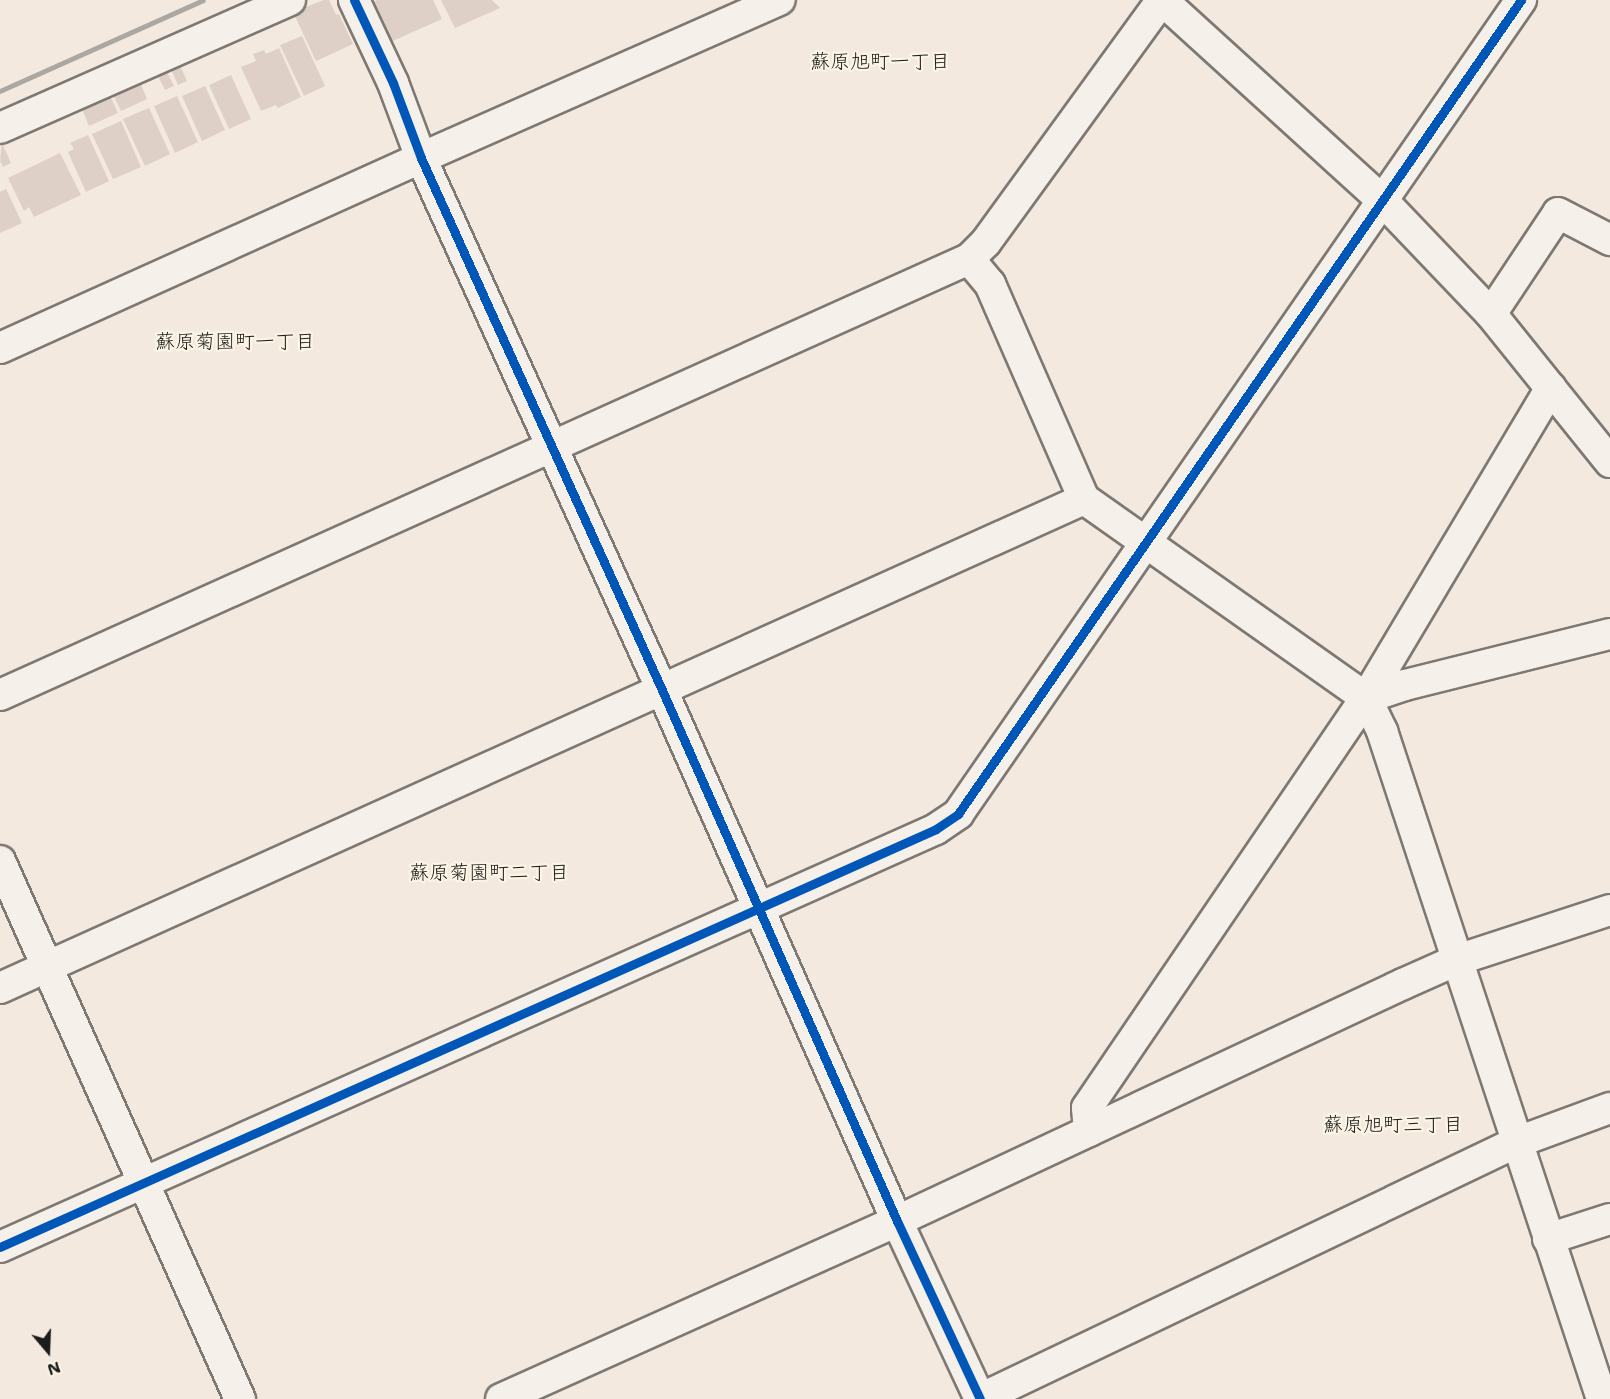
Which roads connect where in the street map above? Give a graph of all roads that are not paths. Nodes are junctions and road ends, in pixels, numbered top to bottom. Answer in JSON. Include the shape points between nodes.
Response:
{"nodes":[{"id":1,"x":290,"y":0,"type":"edge"},
{"id":2,"x":354,"y":0,"type":"edge"},
{"id":3,"x":780,"y":0,"type":"edge"},
{"id":4,"x":1162,"y":0,"type":"edge"},
{"id":5,"x":1521,"y":0,"type":"edge"},
{"id":6,"x":0,"y":128,"type":"edge"},
{"id":7,"x":421,"y":158,"type":"junction"},
{"id":8,"x":1382,"y":200,"type":"junction"},
{"id":9,"x":1610,"y":240,"type":"edge"},
{"id":10,"x":969,"y":259,"type":"junction"},
{"id":11,"x":1491,"y":314,"type":"junction"},
{"id":12,"x":0,"y":348,"type":"edge"},
{"id":13,"x":1551,"y":388,"type":"junction"},
{"id":14,"x":551,"y":446,"type":"junction"},
{"id":15,"x":1610,"y":462,"type":"edge"},
{"id":16,"x":1084,"y":499,"type":"junction"},
{"id":17,"x":1146,"y":543,"type":"junction"},
{"id":18,"x":1610,"y":634,"type":"edge"},
{"id":19,"x":662,"y":690,"type":"junction"},
{"id":20,"x":0,"y":695,"type":"edge"},
{"id":21,"x":1366,"y":698,"type":"junction"},
{"id":22,"x":0,"y":861,"type":"edge"},
{"id":23,"x":757,"y":909,"type":"junction"},
{"id":24,"x":1610,"y":910,"type":"edge"},
{"id":25,"x":1457,"y":960,"type":"junction"},
{"id":26,"x":47,"y":967,"type":"junction"},
{"id":27,"x":0,"y":988,"type":"edge"},
{"id":28,"x":1610,"y":1108,"type":"edge"},
{"id":29,"x":1089,"y":1131,"type":"junction"},
{"id":30,"x":1515,"y":1143,"type":"junction"},
{"id":31,"x":145,"y":1183,"type":"junction"},
{"id":32,"x":1610,"y":1219,"type":"edge"},
{"id":33,"x":897,"y":1221,"type":"junction"},
{"id":34,"x":1548,"y":1239,"type":"junction"},
{"id":35,"x":0,"y":1247,"type":"edge"},
{"id":36,"x":1599,"y":1396,"type":"edge"},
{"id":37,"x":240,"y":1399,"type":"edge"},
{"id":38,"x":501,"y":1399,"type":"edge"},
{"id":39,"x":980,"y":1399,"type":"edge"}],
"edges":[{"from":1,"to":6,"type":"street"},
{"from":2,"to":7,"type":"street","via":[[393,83]]},
{"from":3,"to":7,"type":"street"},
{"from":4,"to":8,"type":"street"},
{"from":4,"to":10,"type":"street","via":[[986,242]]},
{"from":5,"to":8,"type":"street"},
{"from":7,"to":12,"type":"street"},
{"from":7,"to":14,"type":"street"},
{"from":8,"to":11,"type":"street"},
{"from":8,"to":17,"type":"street"},
{"from":9,"to":11,"type":"street","via":[[1558,213]]},
{"from":10,"to":14,"type":"street"},
{"from":10,"to":16,"type":"street","via":[[990,284]]},
{"from":11,"to":13,"type":"street"},
{"from":13,"to":15,"type":"street"},
{"from":13,"to":21,"type":"street"},
{"from":14,"to":19,"type":"street"},
{"from":14,"to":20,"type":"street"},
{"from":16,"to":17,"type":"street"},
{"from":16,"to":19,"type":"street"},
{"from":17,"to":21,"type":"street"},
{"from":17,"to":23,"type":"street","via":[[958,814],[936,829]]},
{"from":18,"to":21,"type":"street"},
{"from":19,"to":23,"type":"street"},
{"from":19,"to":26,"type":"street"},
{"from":21,"to":25,"type":"street","via":[[1382,731]]},
{"from":21,"to":29,"type":"street","via":[[1087,1108]]},
{"from":22,"to":26,"type":"street"},
{"from":23,"to":31,"type":"street"},
{"from":23,"to":33,"type":"street"},
{"from":24,"to":25,"type":"street"},
{"from":25,"to":29,"type":"street"},
{"from":25,"to":30,"type":"street"},
{"from":26,"to":27,"type":"street"},
{"from":26,"to":31,"type":"street"},
{"from":28,"to":30,"type":"street"},
{"from":29,"to":33,"type":"street"},
{"from":30,"to":34,"type":"street"},
{"from":30,"to":39,"type":"street"},
{"from":31,"to":35,"type":"street"},
{"from":31,"to":37,"type":"street"},
{"from":32,"to":34,"type":"street"},
{"from":33,"to":38,"type":"street"},
{"from":33,"to":39,"type":"street"},
{"from":34,"to":36,"type":"street"}]}
